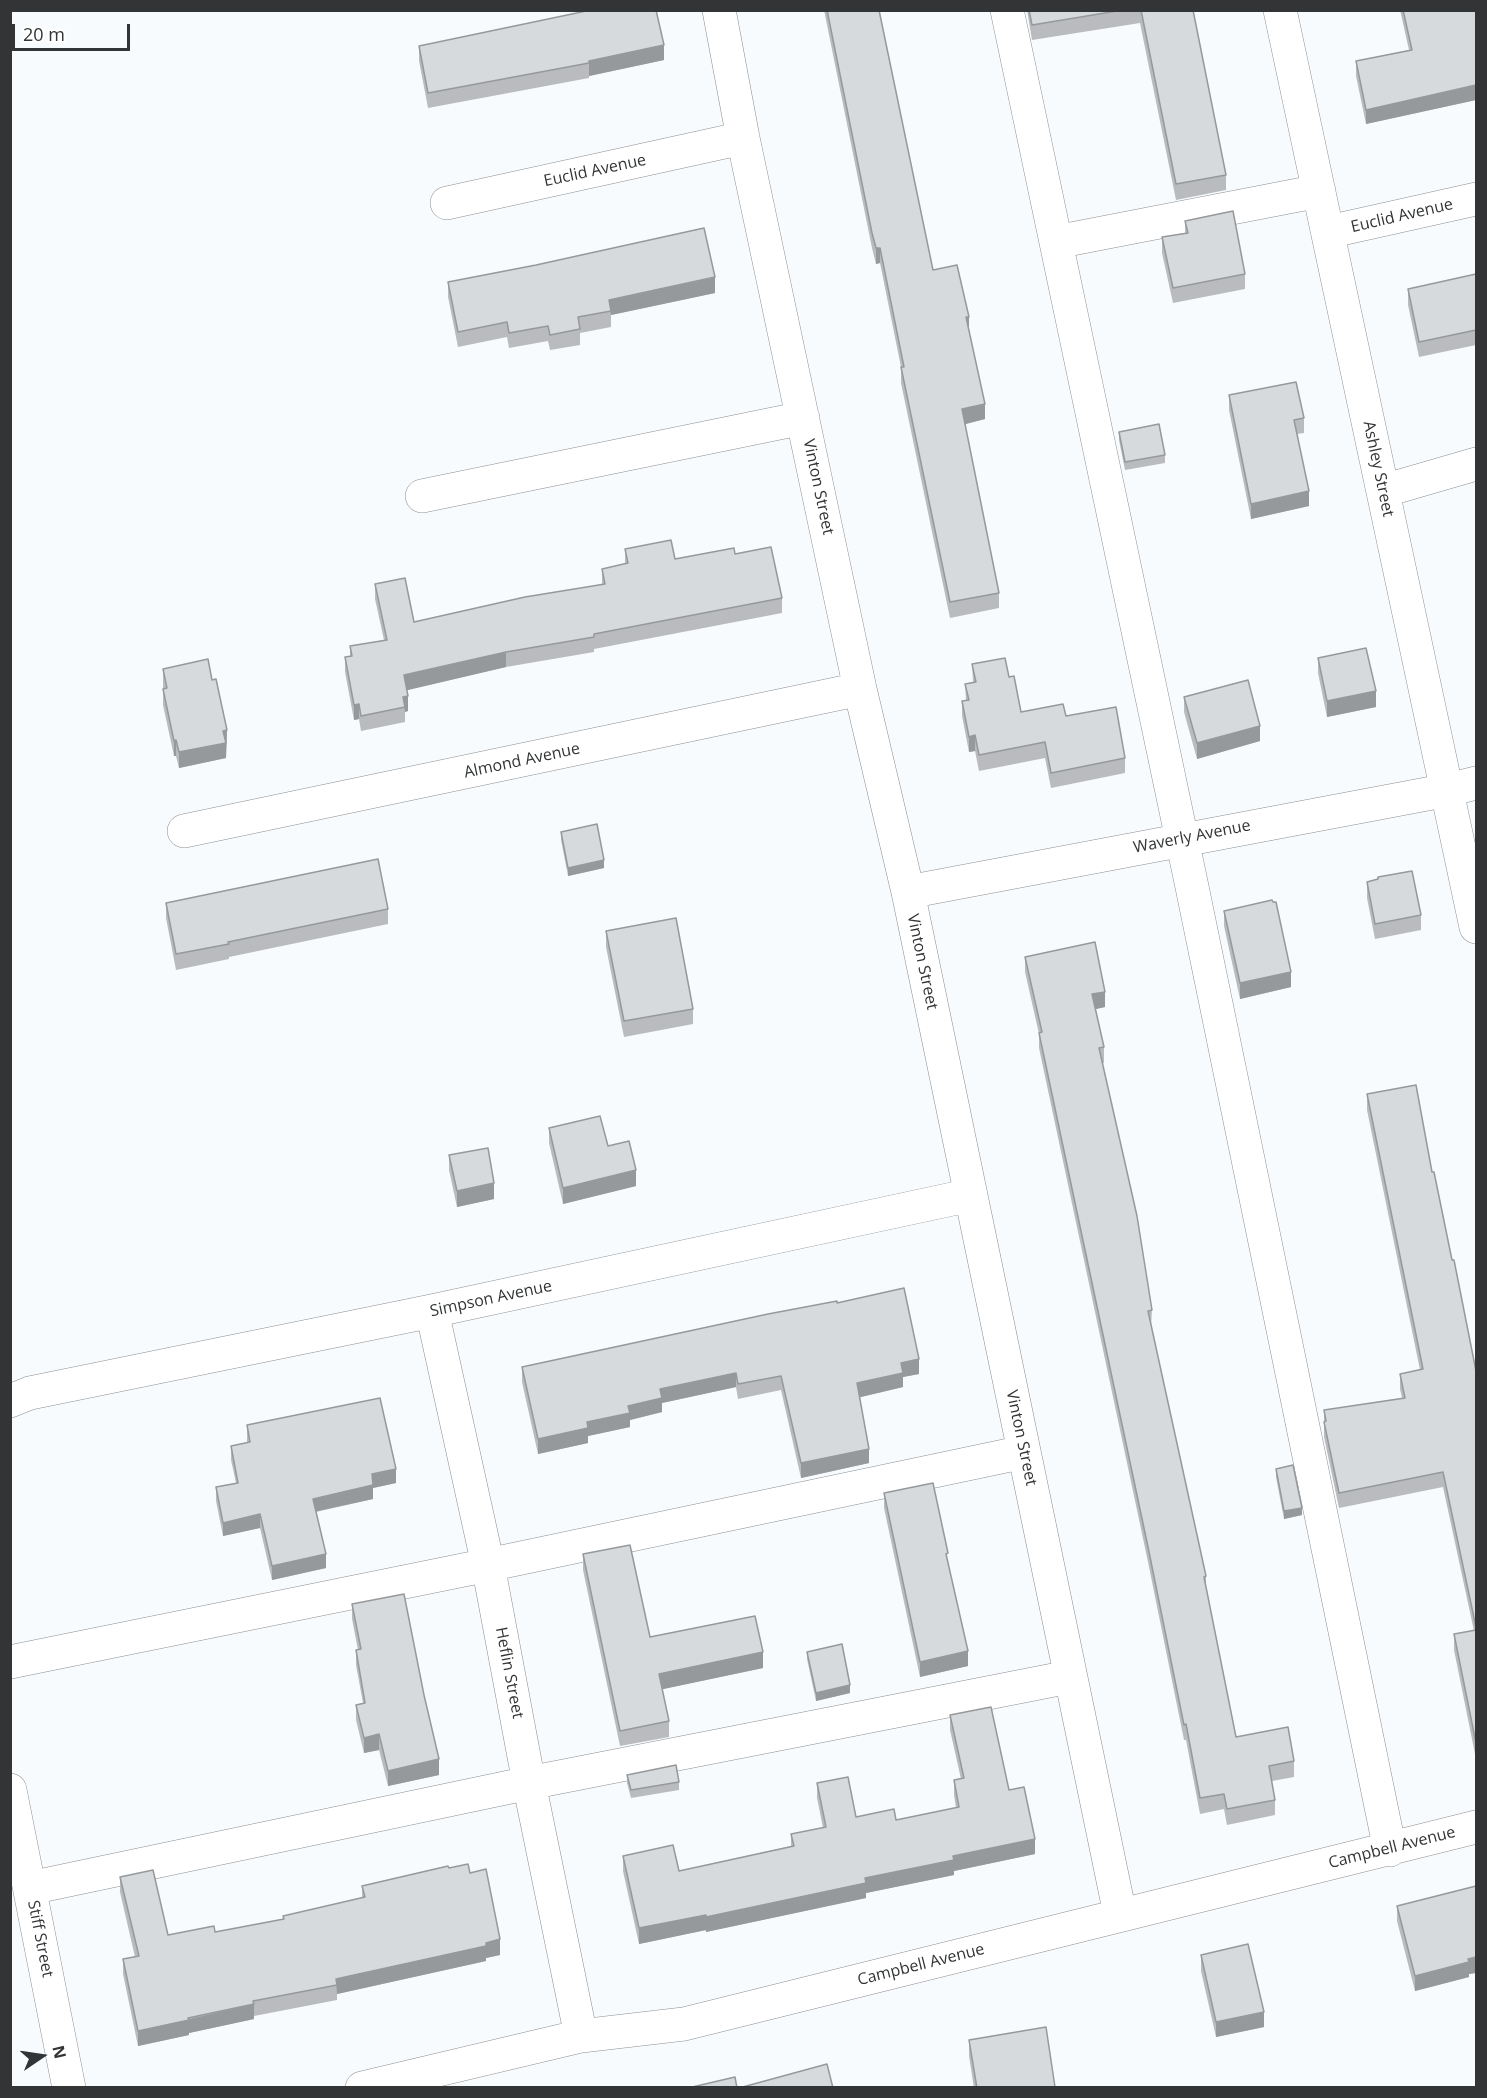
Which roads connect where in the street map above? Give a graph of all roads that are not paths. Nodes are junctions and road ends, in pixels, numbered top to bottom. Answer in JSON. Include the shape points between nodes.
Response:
{"nodes":[{"id":1,"x":719,"y":10,"type":"edge"},
{"id":2,"x":1007,"y":10,"type":"edge"},
{"id":3,"x":1280,"y":10,"type":"edge"},
{"id":4,"x":743,"y":138,"type":"junction"},
{"id":5,"x":1319,"y":191,"type":"junction"},
{"id":6,"x":1476,"y":199,"type":"edge"},
{"id":7,"x":447,"y":203,"type":"dead end"},
{"id":8,"x":1328,"y":232,"type":"junction"},
{"id":9,"x":1056,"y":242,"type":"junction"},
{"id":10,"x":803,"y":418,"type":"junction"},
{"id":11,"x":1476,"y":464,"type":"edge"},
{"id":12,"x":1383,"y":491,"type":"junction"},
{"id":13,"x":422,"y":496,"type":"dead end"},
{"id":14,"x":860,"y":689,"type":"junction"},
{"id":15,"x":1462,"y":786,"type":"edge"},
{"id":16,"x":184,"y":831,"type":"dead end"},
{"id":17,"x":1182,"y":839,"type":"junction"},
{"id":18,"x":908,"y":892,"type":"junction"},
{"id":19,"x":1476,"y":927,"type":"edge"},
{"id":20,"x":971,"y":1196,"type":"junction"},
{"id":21,"x":432,"y":1311,"type":"junction"},
{"id":22,"x":10,"y":1401,"type":"edge"},
{"id":23,"x":1023,"y":1452,"type":"junction"},
{"id":24,"x":488,"y":1565,"type":"junction"},
{"id":25,"x":10,"y":1662,"type":"edge"},
{"id":26,"x":1069,"y":1677,"type":"junction"},
{"id":27,"x":529,"y":1784,"type":"junction"},
{"id":28,"x":10,"y":1790,"type":"edge"},
{"id":29,"x":1476,"y":1827,"type":"edge"},
{"id":30,"x":1390,"y":1850,"type":"junction"},
{"id":31,"x":30,"y":1888,"type":"junction"},
{"id":32,"x":1120,"y":1914,"type":"junction"},
{"id":33,"x":581,"y":2036,"type":"junction"},
{"id":34,"x":69,"y":2088,"type":"edge"},
{"id":35,"x":362,"y":2088,"type":"edge"}],
"edges":[{"from":1,"to":4,"type":"street","name":"Vinton Street"},
{"from":2,"to":9,"type":"street"},
{"from":3,"to":5,"type":"street","name":"Ashley Street"},
{"from":4,"to":7,"type":"street","name":"Euclid Avenue"},
{"from":4,"to":10,"type":"street","name":"Vinton Street"},
{"from":5,"to":8,"type":"street","name":"Ashley Street"},
{"from":5,"to":9,"type":"street"},
{"from":6,"to":8,"type":"street","name":"Euclid Avenue"},
{"from":8,"to":12,"type":"street","name":"Ashley Street"},
{"from":9,"to":17,"type":"street"},
{"from":10,"to":13,"type":"street"},
{"from":10,"to":14,"type":"street","name":"Vinton Street"},
{"from":11,"to":12,"type":"street"},
{"from":12,"to":15,"type":"street","name":"Ashley Street"},
{"from":14,"to":16,"type":"street","name":"Almond Avenue"},
{"from":14,"to":18,"type":"street","name":"Vinton Street"},
{"from":15,"to":17,"type":"street","name":"Waverly Avenue"},
{"from":15,"to":19,"type":"street","name":"Ashley Street"},
{"from":17,"to":18,"type":"street","name":"Waverly Avenue"},
{"from":17,"to":30,"type":"street"},
{"from":18,"to":20,"type":"street","name":"Vinton Street"},
{"from":20,"to":21,"type":"street","name":"Simpson Avenue"},
{"from":20,"to":23,"type":"street","name":"Vinton Street"},
{"from":21,"to":22,"type":"street","name":"Simpson Avenue"},
{"from":21,"to":24,"type":"street","name":"Heflin Street"},
{"from":23,"to":24,"type":"street"},
{"from":23,"to":26,"type":"street","name":"Vinton Street"},
{"from":24,"to":25,"type":"street"},
{"from":24,"to":27,"type":"street","name":"Heflin Street"},
{"from":26,"to":27,"type":"street"},
{"from":26,"to":32,"type":"street","name":"Vinton Street"},
{"from":27,"to":31,"type":"street"},
{"from":27,"to":33,"type":"street","name":"Heflin Street"},
{"from":28,"to":31,"type":"street","name":"Stiff Street"},
{"from":29,"to":30,"type":"street","name":"Campbell Avenue"},
{"from":30,"to":32,"type":"street","name":"Campbell Avenue"},
{"from":31,"to":34,"type":"street","name":"Stiff Street"},
{"from":32,"to":33,"type":"street","name":"Campbell Avenue","via":[[684,2024]]},
{"from":33,"to":35,"type":"street","name":"Campbell Avenue"}]}
